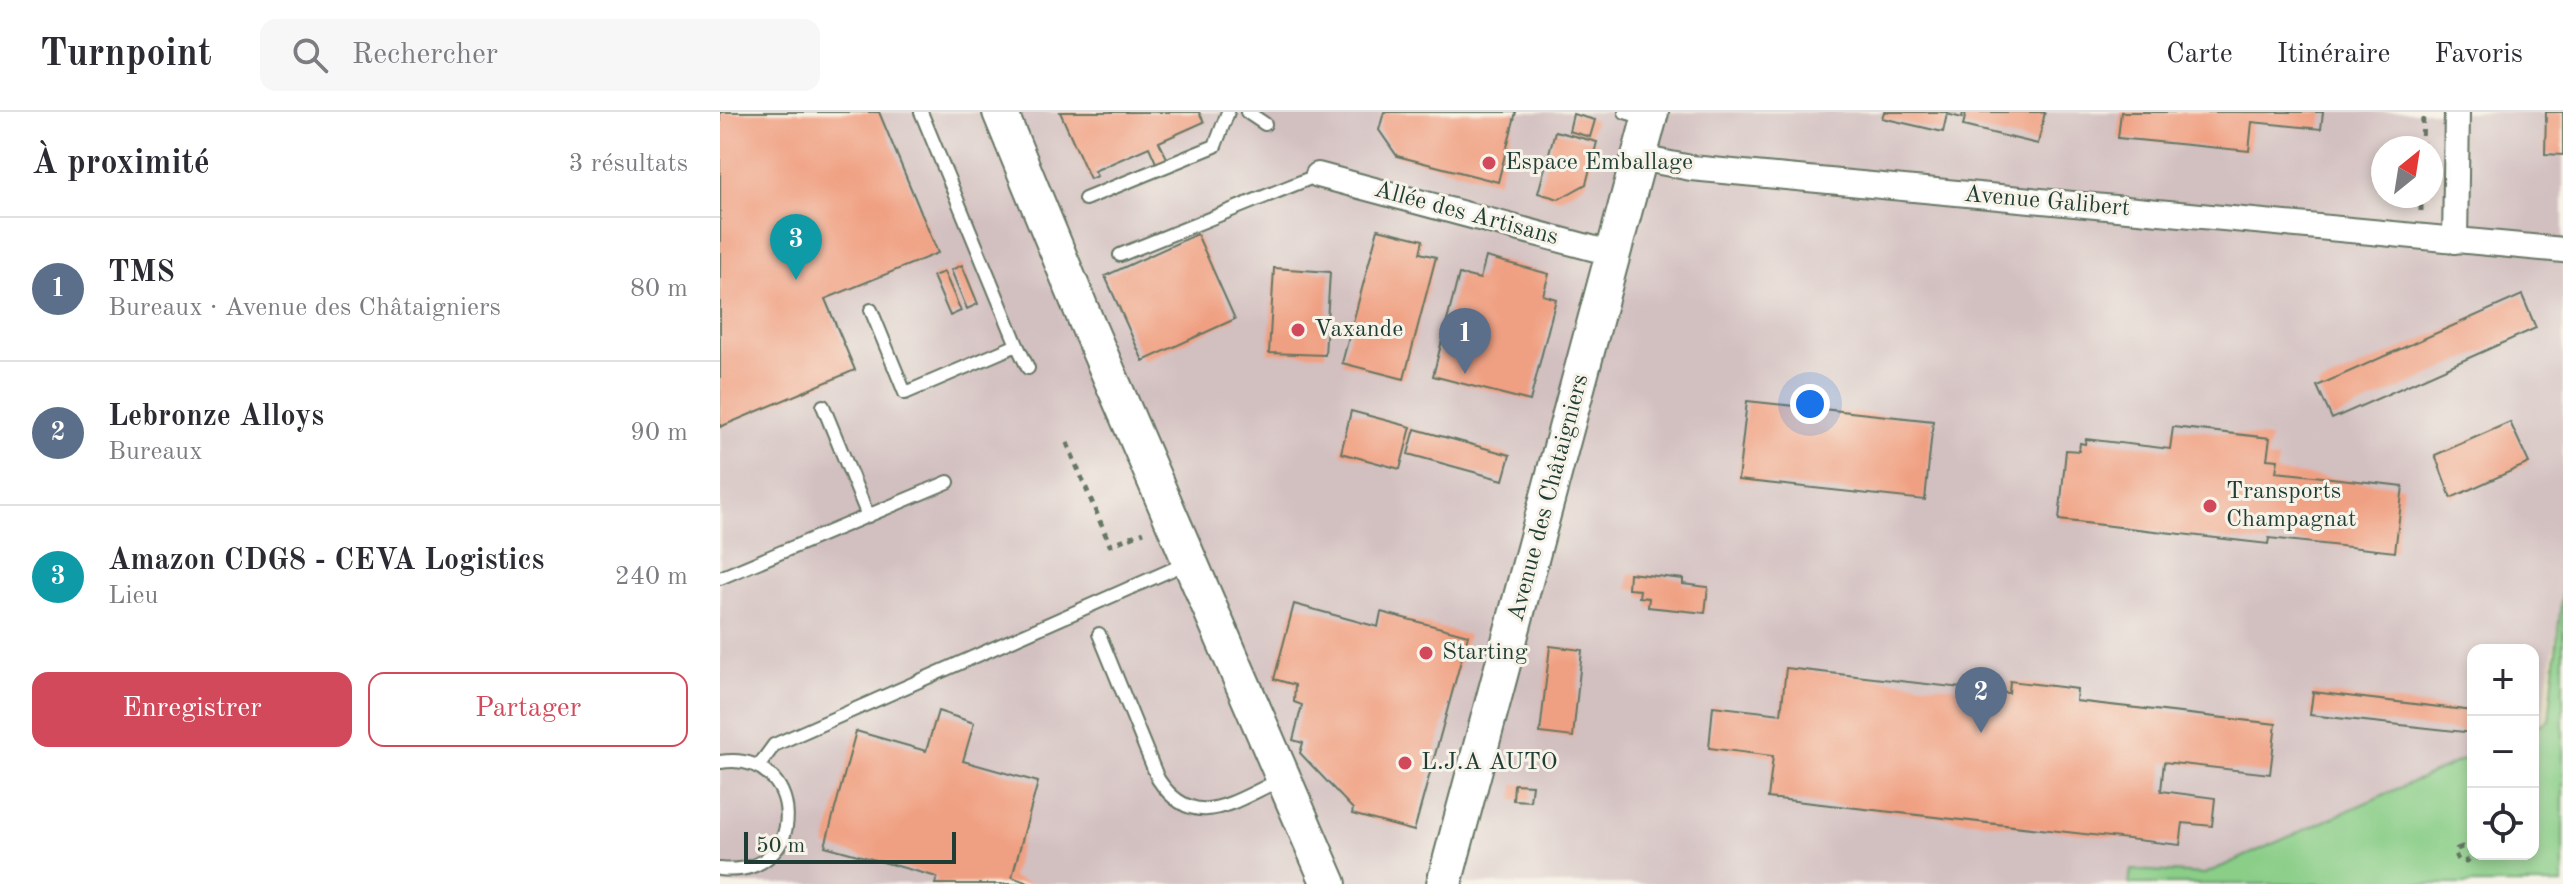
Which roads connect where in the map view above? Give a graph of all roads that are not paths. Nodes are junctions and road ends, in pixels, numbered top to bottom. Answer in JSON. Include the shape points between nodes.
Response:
{"nodes":[{"id":1,"x":921,"y":112,"type":"edge"},
{"id":2,"x":1000,"y":112,"type":"edge"},
{"id":3,"x":1228,"y":112,"type":"edge"},
{"id":4,"x":1247,"y":112,"type":"edge"},
{"id":5,"x":2457,"y":112,"type":"edge"},
{"id":6,"x":1642,"y":114,"type":"edge"},
{"id":7,"x":1265,"y":124,"type":"dead end"},
{"id":8,"x":1640,"y":158,"type":"junction"},
{"id":9,"x":1318,"y":175,"type":"joint"},
{"id":10,"x":1085,"y":199,"type":"dead end"},
{"id":11,"x":2455,"y":241,"type":"junction"},
{"id":12,"x":2563,"y":250,"type":"edge"},
{"id":13,"x":1614,"y":254,"type":"junction"},
{"id":14,"x":1120,"y":255,"type":"dead end"},
{"id":15,"x":871,"y":310,"type":"dead end"},
{"id":16,"x":1017,"y":345,"type":"junction"},
{"id":17,"x":1028,"y":368,"type":"dead end"},
{"id":18,"x":823,"y":406,"type":"dead end"},
{"id":19,"x":948,"y":482,"type":"dead end"},
{"id":20,"x":868,"y":516,"type":"junction"},
{"id":21,"x":1190,"y":562,"type":"junction"},
{"id":22,"x":720,"y":578,"type":"edge"},
{"id":23,"x":1099,"y":634,"type":"dead end"},
{"id":24,"x":720,"y":762,"type":"edge"},
{"id":25,"x":758,"y":767,"type":"junction"},
{"id":26,"x":1283,"y":779,"type":"junction"},
{"id":27,"x":720,"y":869,"type":"edge"},
{"id":28,"x":737,"y":877,"type":"edge"},
{"id":29,"x":1329,"y":884,"type":"edge"},
{"id":30,"x":1444,"y":884,"type":"edge"}],
"edges":[{"from":1,"to":16,"type":"lane"},
{"from":2,"to":21,"type":"street"},
{"from":3,"to":10,"type":"lane","via":[[1215,146]]},
{"from":4,"to":7,"type":"lane"},
{"from":5,"to":11,"type":"street"},
{"from":6,"to":8,"type":"street","name":"Avenue des Châtaigniers"},
{"from":8,"to":11,"type":"street","name":"Avenue Galibert","via":[[1691,168]]},
{"from":8,"to":13,"type":"street","name":"Avenue des Châtaigniers"},
{"from":9,"to":13,"type":"street","name":"Allée des Artisans"},
{"from":9,"to":14,"type":"lane"},
{"from":11,"to":12,"type":"street","name":"Avenue Galibert"},
{"from":13,"to":30,"type":"street","name":"Avenue des Châtaigniers"},
{"from":15,"to":16,"type":"lane","via":[[905,393]]},
{"from":16,"to":17,"type":"lane"},
{"from":18,"to":20,"type":"lane"},
{"from":19,"to":20,"type":"lane"},
{"from":20,"to":22,"type":"lane"},
{"from":21,"to":25,"type":"lane","via":[[774,745]]},
{"from":21,"to":26,"type":"street"},
{"from":23,"to":26,"type":"lane","via":[[1158,779],[1181,805],[1197,811],[1212,808]]},
{"from":24,"to":25,"type":"lane"},
{"from":25,"to":28,"type":"lane","via":[[783,793],[787,828],[768,858]]},
{"from":26,"to":29,"type":"street"},
{"from":27,"to":28,"type":"lane"}]}
